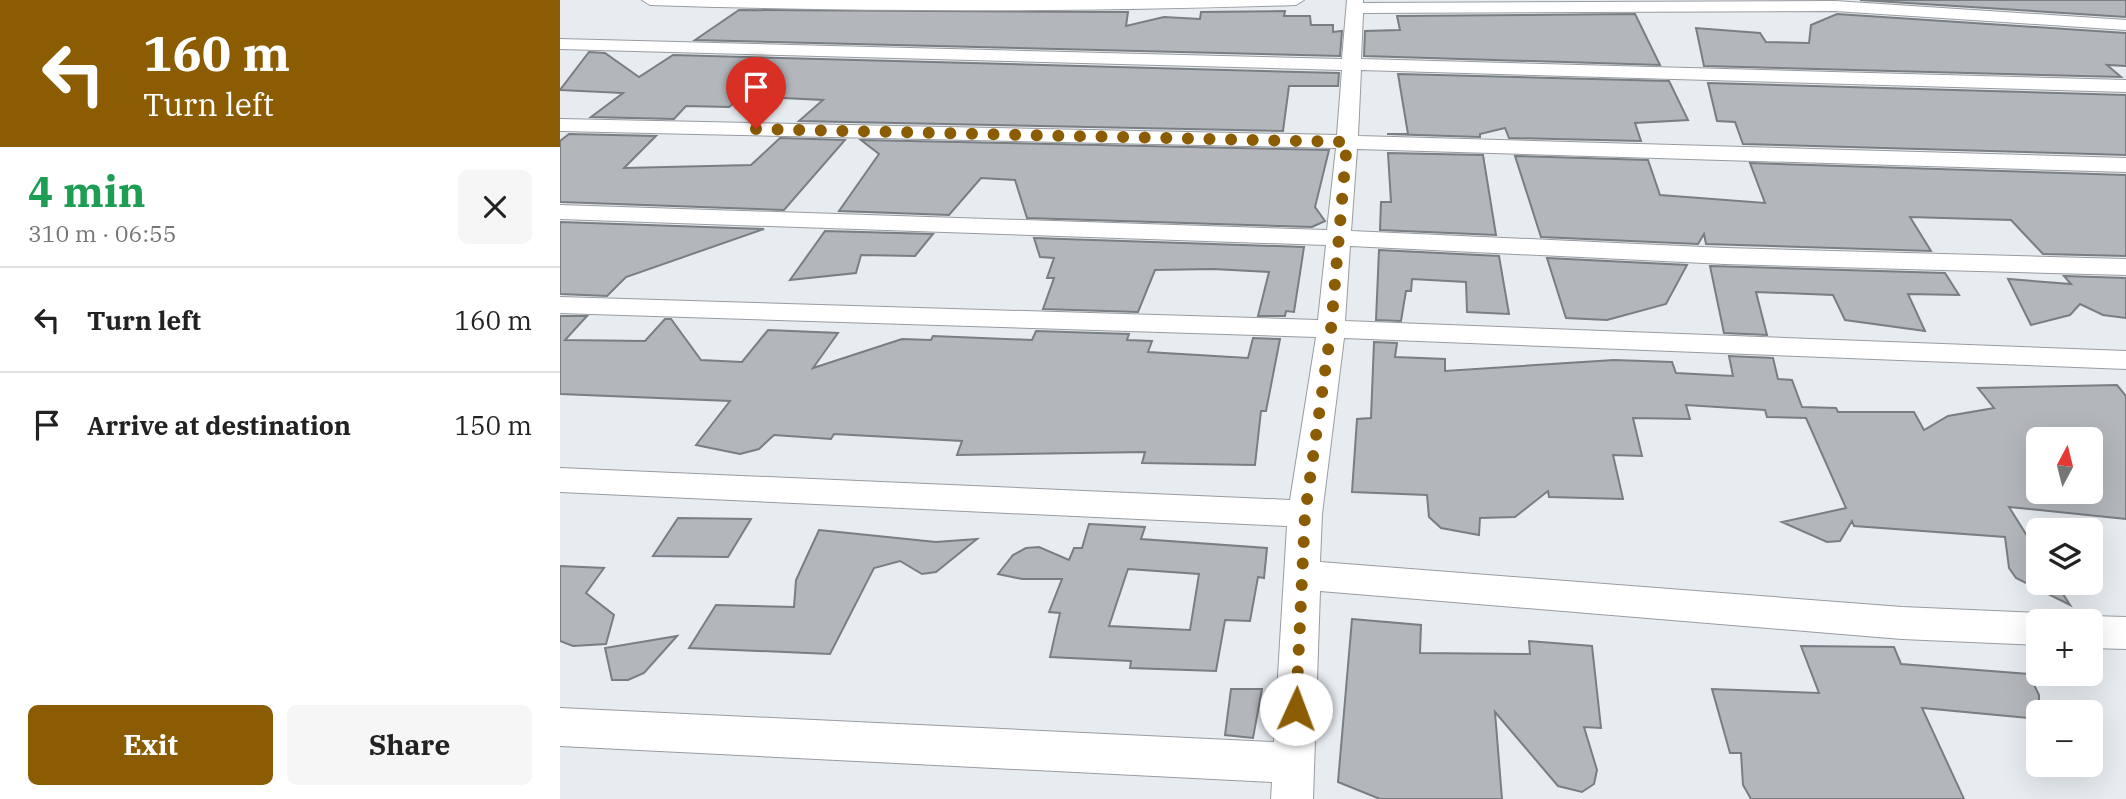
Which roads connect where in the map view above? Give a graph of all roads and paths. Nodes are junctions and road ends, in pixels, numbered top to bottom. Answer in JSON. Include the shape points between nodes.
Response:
{"nodes":[{"id":1,"x":650,"y":0,"type":"edge"},
{"id":2,"x":1296,"y":0,"type":"edge"},
{"id":3,"x":1355,"y":4,"type":"edge"},
{"id":4,"x":2126,"y":24,"type":"edge"},
{"id":5,"x":560,"y":44,"type":"edge"},
{"id":6,"x":1351,"y":65,"type":"junction"},
{"id":7,"x":2126,"y":86,"type":"edge"},
{"id":8,"x":560,"y":125,"type":"edge"},
{"id":9,"x":1347,"y":142,"type":"junction"},
{"id":10,"x":2126,"y":165,"type":"edge"},
{"id":11,"x":560,"y":212,"type":"edge"},
{"id":12,"x":1338,"y":238,"type":"junction"},
{"id":13,"x":2126,"y":267,"type":"edge"},
{"id":14,"x":560,"y":305,"type":"edge"},
{"id":15,"x":1331,"y":329,"type":"junction"},
{"id":16,"x":2126,"y":360,"type":"edge"},
{"id":17,"x":560,"y":480,"type":"edge"},
{"id":18,"x":1305,"y":514,"type":"junction"},
{"id":19,"x":1301,"y":575,"type":"junction"},
{"id":20,"x":2026,"y":628,"type":"edge"},
{"id":21,"x":2103,"y":632,"type":"edge"},
{"id":22,"x":2126,"y":633,"type":"edge"},
{"id":23,"x":560,"y":726,"type":"edge"},
{"id":24,"x":1293,"y":781,"type":"edge"}],
"edges":[{"from":1,"to":2,"type":"street","via":[[869,7],[1087,7]]},
{"from":3,"to":4,"type":"street","via":[[1835,6]]},
{"from":3,"to":6,"type":"street"},
{"from":5,"to":6,"type":"street"},
{"from":6,"to":7,"type":"street"},
{"from":6,"to":9,"type":"street"},
{"from":8,"to":9,"type":"street"},
{"from":9,"to":10,"type":"street"},
{"from":9,"to":12,"type":"street"},
{"from":11,"to":12,"type":"street"},
{"from":12,"to":13,"type":"street","via":[[1725,256]]},
{"from":12,"to":15,"type":"street"},
{"from":14,"to":15,"type":"street"},
{"from":15,"to":16,"type":"street"},
{"from":15,"to":18,"type":"street"},
{"from":17,"to":18,"type":"street"},
{"from":18,"to":19,"type":"street"},
{"from":19,"to":20,"type":"street","via":[[1902,623]]},
{"from":19,"to":24,"type":"street"},
{"from":21,"to":22,"type":"street"},
{"from":23,"to":24,"type":"street"}]}
